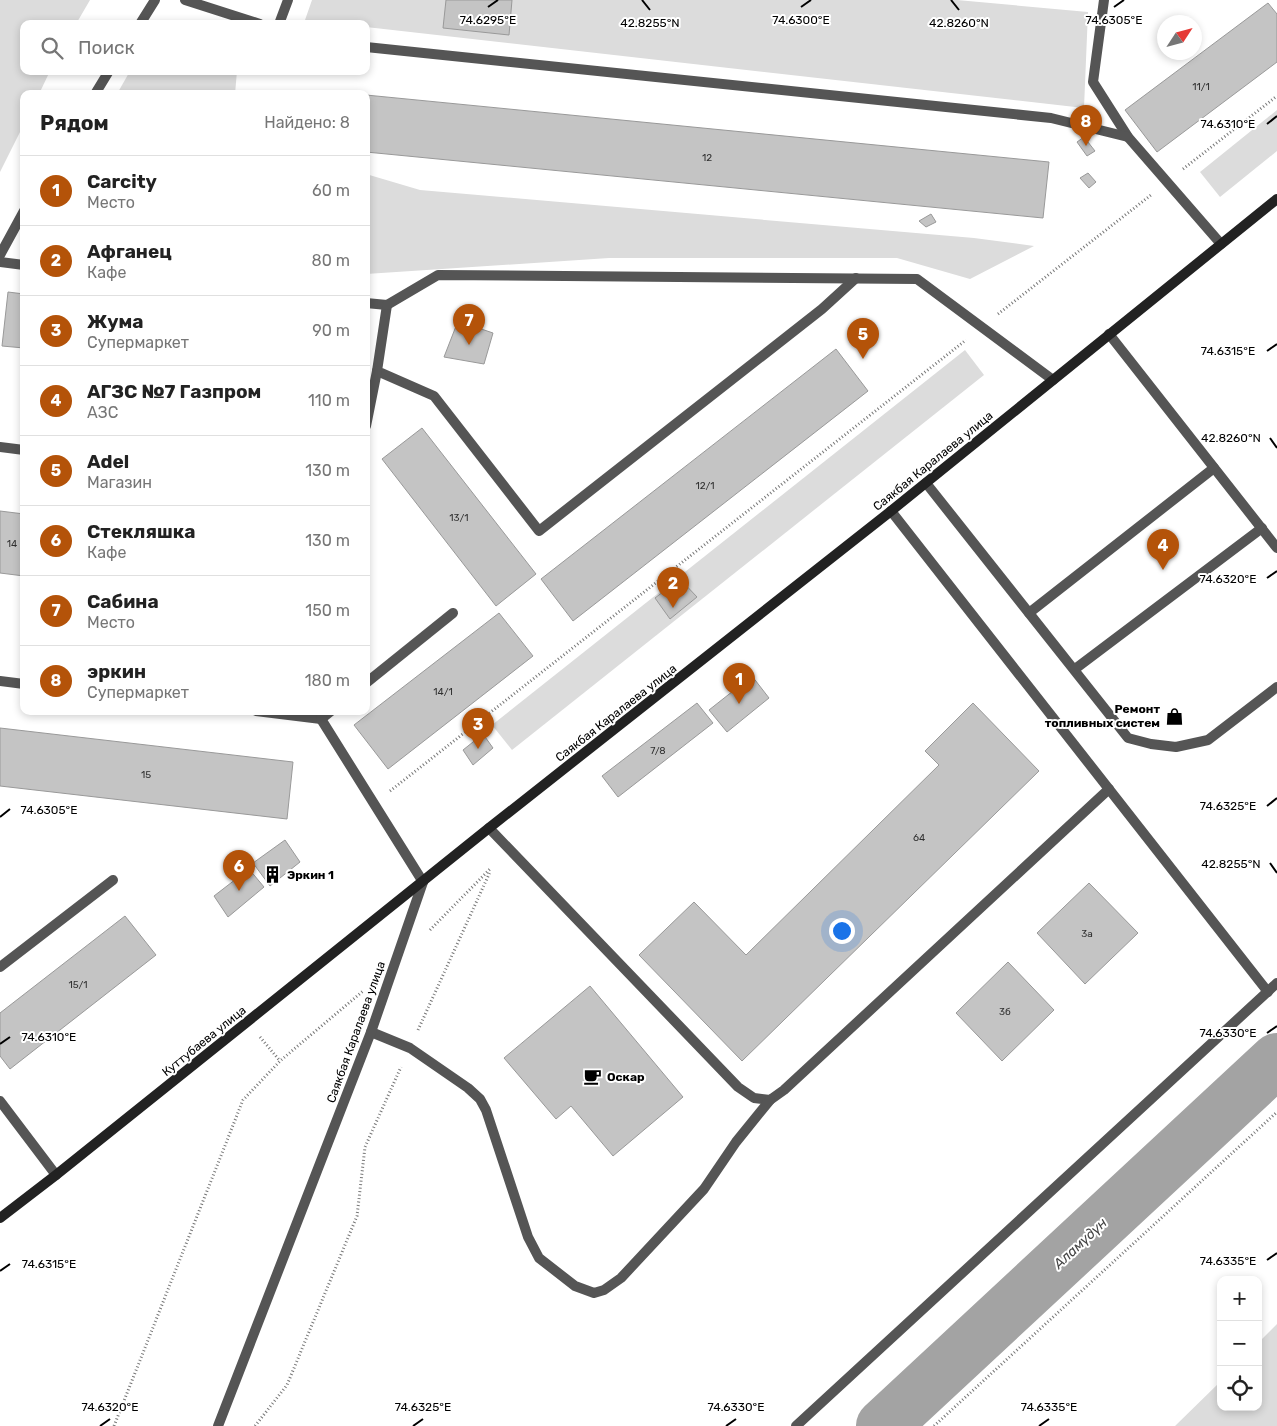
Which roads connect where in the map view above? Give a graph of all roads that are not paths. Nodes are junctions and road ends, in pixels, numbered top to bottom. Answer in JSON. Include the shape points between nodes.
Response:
{"nodes":[{"id":1,"x":155,"y":0,"type":"edge"},
{"id":2,"x":185,"y":0,"type":"edge"},
{"id":3,"x":288,"y":0,"type":"edge"},
{"id":4,"x":1104,"y":0,"type":"edge"},
{"id":5,"x":142,"y":20,"type":"edge"},
{"id":6,"x":248,"y":20,"type":"edge"},
{"id":7,"x":280,"y":20,"type":"edge"},
{"id":8,"x":370,"y":47,"type":"edge"},
{"id":9,"x":107,"y":75,"type":"edge"},
{"id":10,"x":97,"y":90,"type":"edge"},
{"id":11,"x":1128,"y":136,"type":"junction"},
{"id":12,"x":1277,"y":199,"type":"edge"},
{"id":13,"x":20,"y":218,"type":"edge"},
{"id":14,"x":1221,"y":244,"type":"junction"},
{"id":15,"x":0,"y":255,"type":"edge"},
{"id":16,"x":0,"y":262,"type":"edge"},
{"id":17,"x":20,"y":264,"type":"edge"},
{"id":18,"x":856,"y":278,"type":"junction"},
{"id":19,"x":370,"y":303,"type":"edge"},
{"id":20,"x":387,"y":305,"type":"junction"},
{"id":21,"x":1109,"y":334,"type":"junction"},
{"id":22,"x":377,"y":371,"type":"junction"},
{"id":23,"x":1052,"y":380,"type":"junction"},
{"id":24,"x":370,"y":406,"type":"edge"},
{"id":25,"x":0,"y":447,"type":"edge"},
{"id":26,"x":20,"y":450,"type":"edge"},
{"id":27,"x":1214,"y":468,"type":"junction"},
{"id":28,"x":926,"y":483,"type":"junction"},
{"id":29,"x":892,"y":511,"type":"junction"},
{"id":30,"x":1262,"y":528,"type":"junction"},
{"id":31,"x":1277,"y":548,"type":"edge"},
{"id":32,"x":453,"y":613,"type":"dead end"},
{"id":33,"x":1029,"y":613,"type":"junction"},
{"id":34,"x":1075,"y":669,"type":"junction"},
{"id":35,"x":370,"y":680,"type":"edge"},
{"id":36,"x":0,"y":681,"type":"edge"},
{"id":37,"x":20,"y":684,"type":"edge"},
{"id":38,"x":1277,"y":686,"type":"edge"},
{"id":39,"x":322,"y":715,"type":"edge"},
{"id":40,"x":1109,"y":789,"type":"junction"},
{"id":41,"x":489,"y":828,"type":"junction"},
{"id":42,"x":112,"y":880,"type":"dead end"},
{"id":43,"x":423,"y":882,"type":"junction"},
{"id":44,"x":0,"y":967,"type":"edge"},
{"id":45,"x":1277,"y":983,"type":"edge"},
{"id":46,"x":1268,"y":992,"type":"junction"},
{"id":47,"x":371,"y":1032,"type":"junction"},
{"id":48,"x":770,"y":1100,"type":"junction"},
{"id":49,"x":0,"y":1102,"type":"edge"},
{"id":50,"x":56,"y":1175,"type":"junction"},
{"id":51,"x":0,"y":1218,"type":"edge"},
{"id":52,"x":218,"y":1426,"type":"edge"},
{"id":53,"x":796,"y":1426,"type":"edge"}],
"edges":[{"from":1,"to":5,"type":"street"},
{"from":2,"to":6,"type":"street"},
{"from":3,"to":7,"type":"street"},
{"from":4,"to":11,"type":"street","via":[[1093,82]]},
{"from":8,"to":11,"type":"street","via":[[1051,118]]},
{"from":9,"to":10,"type":"street"},
{"from":11,"to":14,"type":"street"},
{"from":12,"to":14,"type":"main road","name":"Саякбая Каралаева улица"},
{"from":13,"to":15,"type":"street"},
{"from":14,"to":21,"type":"main road","name":"Саякбая Каралаева улица"},
{"from":16,"to":17,"type":"street"},
{"from":18,"to":20,"type":"street","via":[[438,275]]},
{"from":18,"to":22,"type":"street","via":[[539,531],[434,396]]},
{"from":18,"to":23,"type":"street","via":[[917,279]]},
{"from":19,"to":20,"type":"street"},
{"from":20,"to":22,"type":"street"},
{"from":21,"to":23,"type":"main road","name":"Саякбая Каралаева улица"},
{"from":21,"to":27,"type":"street"},
{"from":22,"to":24,"type":"street"},
{"from":23,"to":28,"type":"main road","name":"Саякбая Каралаева улица"},
{"from":25,"to":26,"type":"street"},
{"from":27,"to":30,"type":"street"},
{"from":27,"to":33,"type":"street"},
{"from":28,"to":29,"type":"main road","name":"Саякбая Каралаева улица"},
{"from":28,"to":33,"type":"street"},
{"from":29,"to":40,"type":"street"},
{"from":29,"to":41,"type":"main road","name":"Саякбая Каралаева улица"},
{"from":30,"to":31,"type":"street"},
{"from":30,"to":34,"type":"street"},
{"from":32,"to":35,"type":"street"},
{"from":33,"to":34,"type":"street"},
{"from":34,"to":38,"type":"street","via":[[1128,738],[1176,747],[1208,740]]},
{"from":36,"to":37,"type":"street"},
{"from":39,"to":43,"type":"street"},
{"from":40,"to":46,"type":"street"},
{"from":40,"to":48,"type":"street"},
{"from":41,"to":43,"type":"main road","name":"Саякбая Каралаева улица"},
{"from":41,"to":48,"type":"street","via":[[738,1087],[754,1098]]},
{"from":42,"to":44,"type":"street"},
{"from":43,"to":47,"type":"street","name":"Саякбая Каралаева улица"},
{"from":43,"to":50,"type":"main road","name":"Куттубаева улица"},
{"from":45,"to":46,"type":"street"},
{"from":46,"to":53,"type":"street"},
{"from":47,"to":48,"type":"street","via":[[410,1048],[480,1099],[538,1258],[575,1286],[594,1293],[621,1278],[704,1189]]},
{"from":47,"to":52,"type":"street","name":"Саякбая Каралаева улица"},
{"from":49,"to":50,"type":"street"},
{"from":50,"to":51,"type":"main road","name":"Куттубаева улица"}]}
